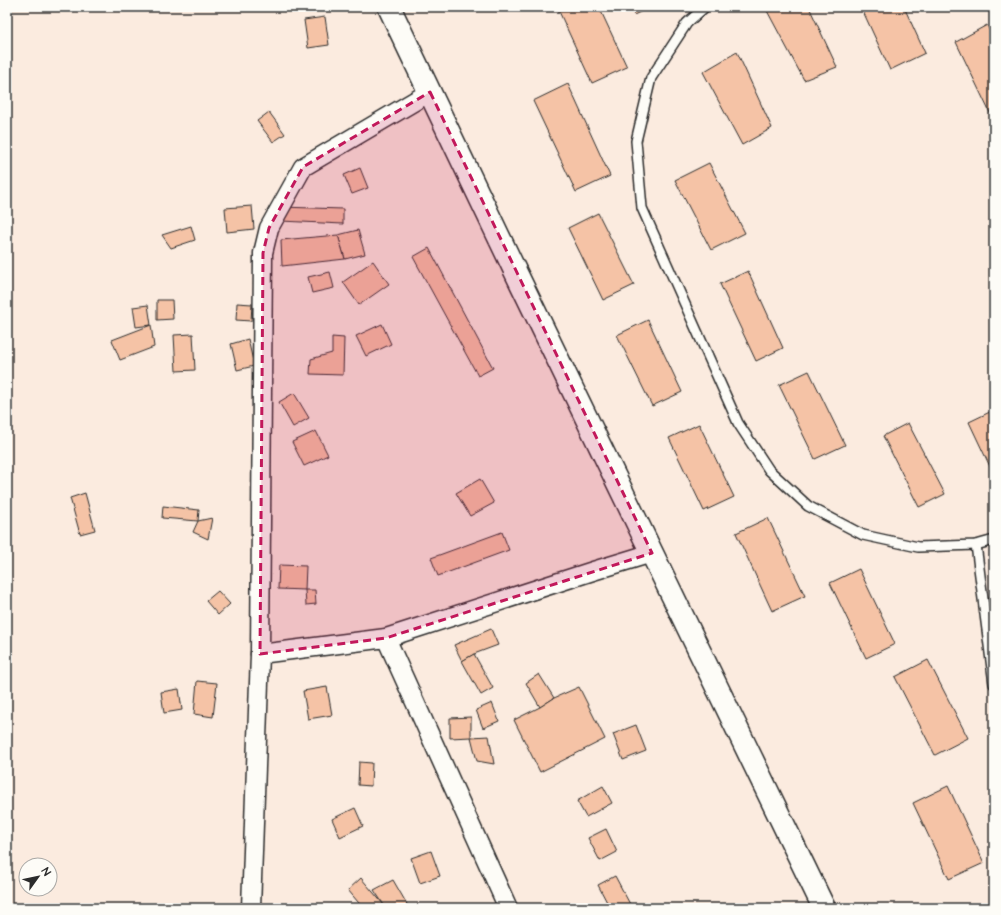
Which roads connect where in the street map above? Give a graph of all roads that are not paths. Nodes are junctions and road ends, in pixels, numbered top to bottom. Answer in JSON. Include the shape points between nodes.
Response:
{"nodes":[{"id":1,"x":389,"y":7,"type":"edge"},
{"id":2,"x":705,"y":7,"type":"edge"},
{"id":3,"x":430,"y":92,"type":"junction"},
{"id":4,"x":994,"y":540,"type":"edge"},
{"id":5,"x":976,"y":546,"type":"junction"},
{"id":6,"x":652,"y":554,"type":"junction"},
{"id":7,"x":386,"y":638,"type":"junction"},
{"id":8,"x":260,"y":654,"type":"junction"},
{"id":9,"x":994,"y":684,"type":"edge"},
{"id":10,"x":251,"y":908,"type":"edge"},
{"id":11,"x":508,"y":908,"type":"edge"},
{"id":12,"x":824,"y":908,"type":"edge"}],
"edges":[{"from":1,"to":3,"type":"street"},
{"from":2,"to":5,"type":"lane","via":[[687,23],[651,78],[636,141],[642,208],[738,423],[769,470],[808,506],[863,535],[918,547]]},
{"from":3,"to":6,"type":"street"},
{"from":3,"to":8,"type":"street","via":[[303,167],[268,228],[264,253]]},
{"from":4,"to":5,"type":"lane"},
{"from":5,"to":9,"type":"lane"},
{"from":6,"to":7,"type":"street"},
{"from":6,"to":12,"type":"street"},
{"from":7,"to":8,"type":"street"},
{"from":7,"to":11,"type":"street"},
{"from":8,"to":10,"type":"street"}]}
